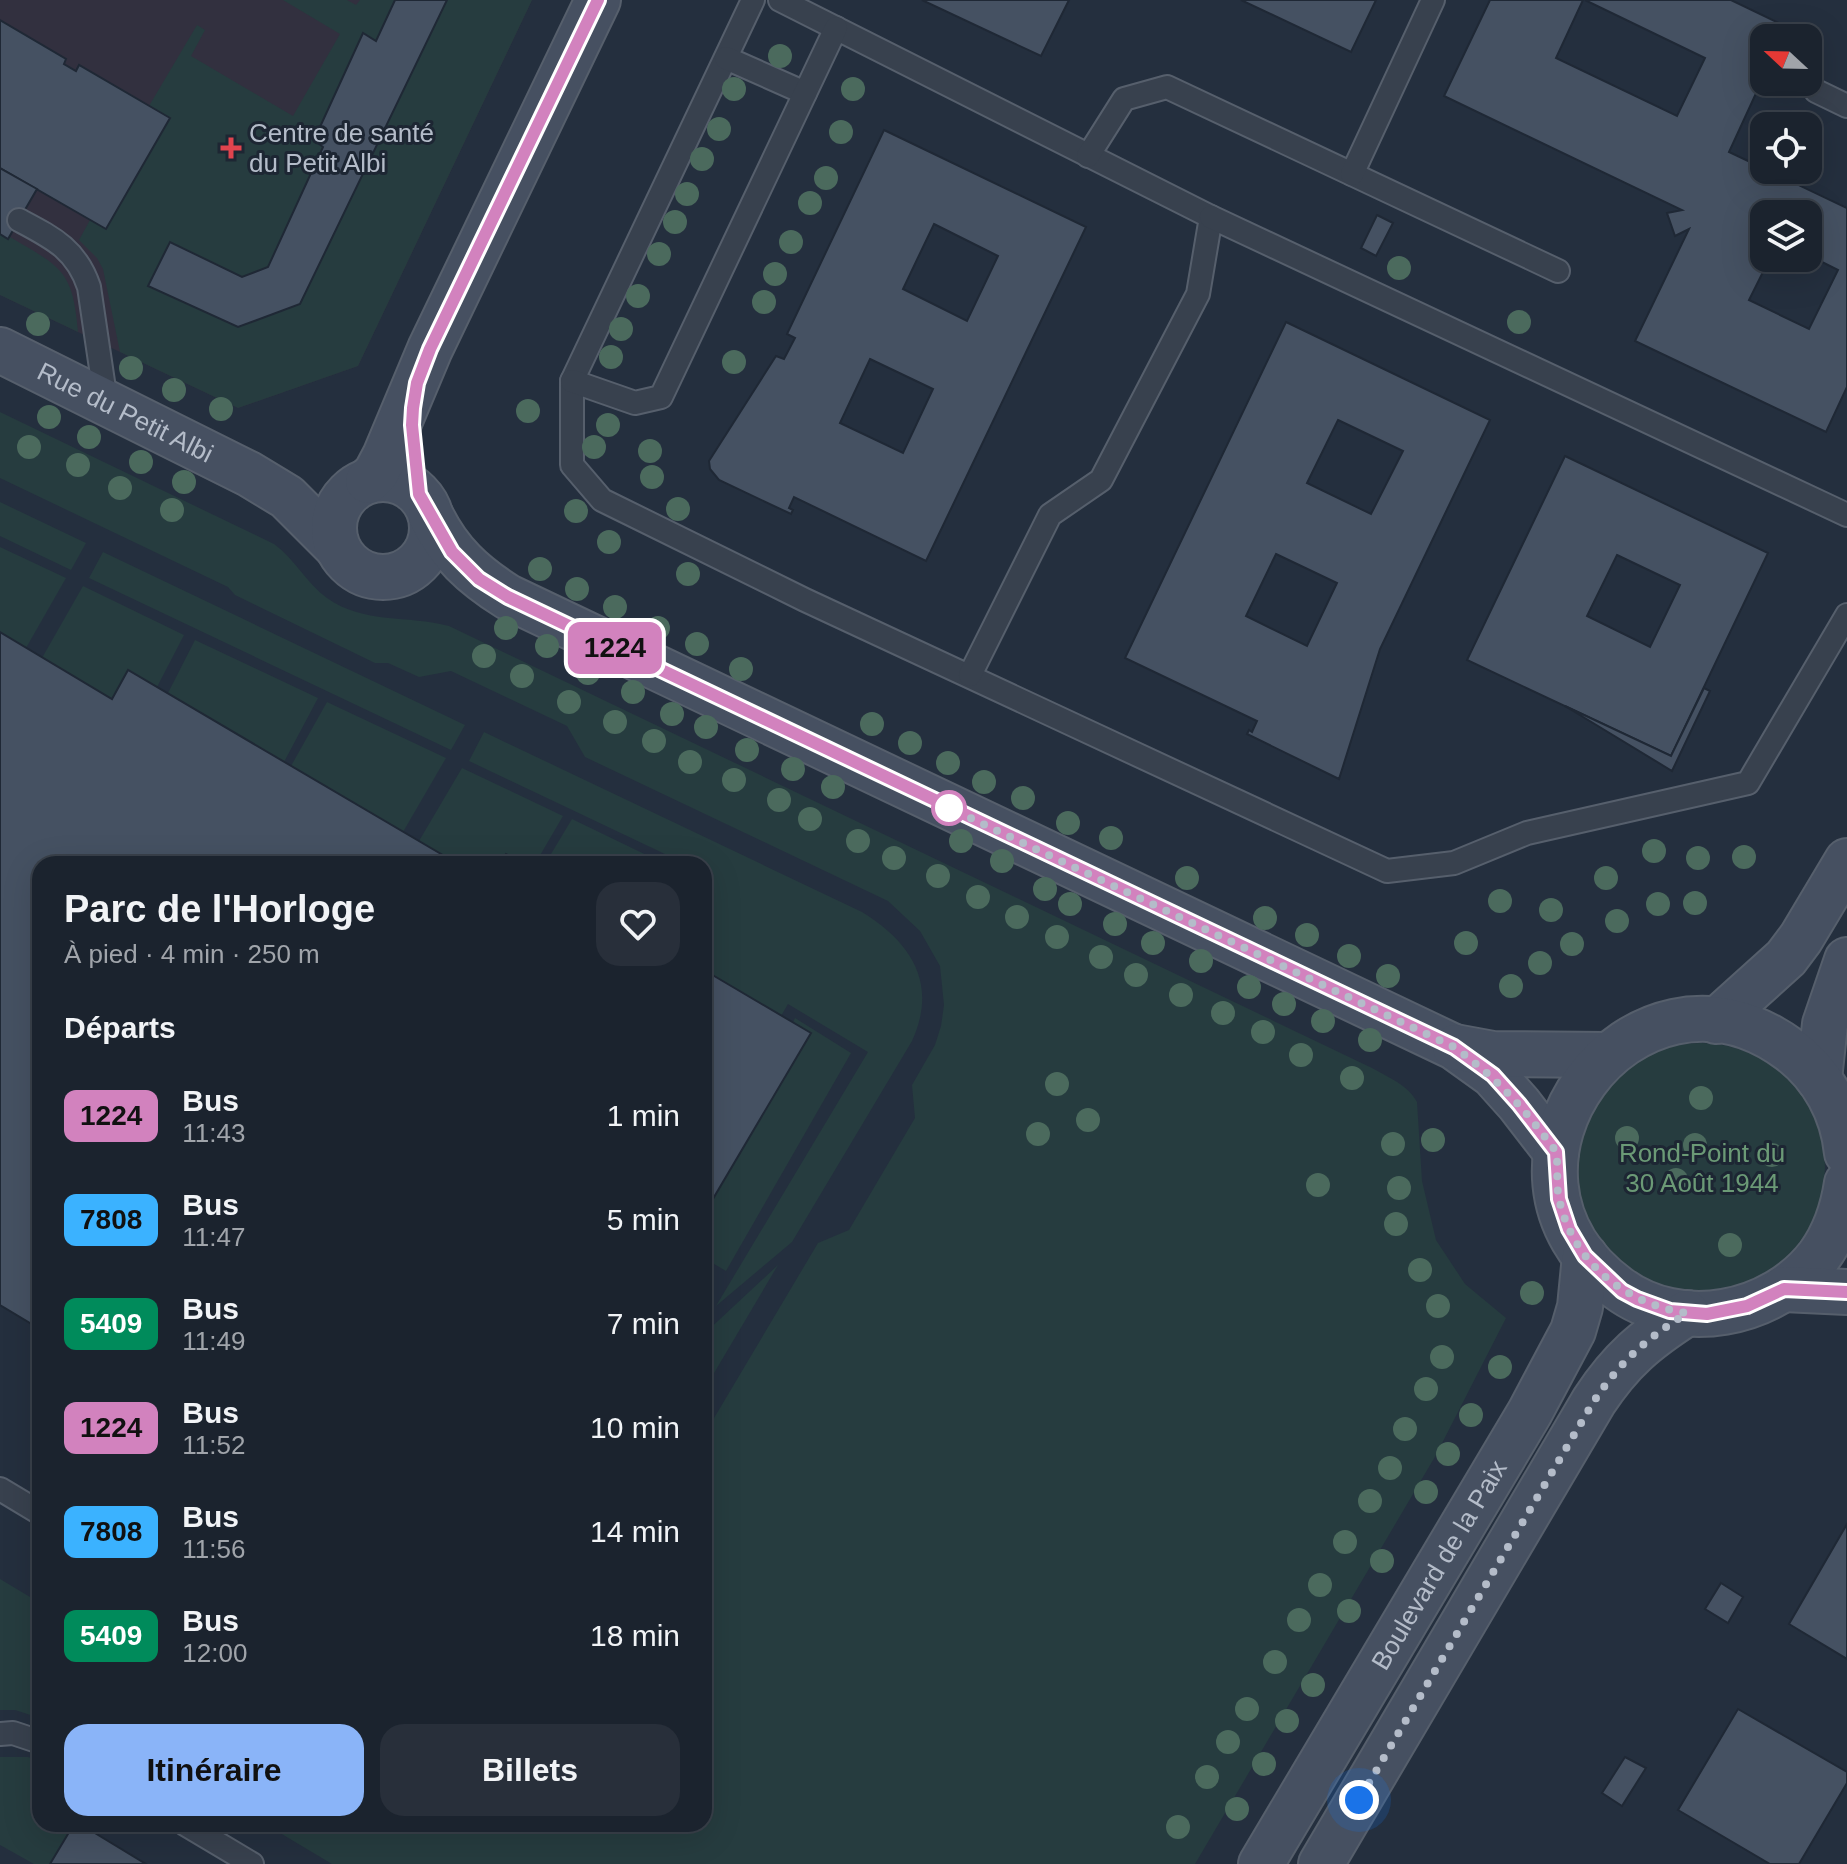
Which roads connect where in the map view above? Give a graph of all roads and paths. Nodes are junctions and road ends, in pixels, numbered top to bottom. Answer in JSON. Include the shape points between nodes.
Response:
{"nodes":[{"id":1,"x":598,"y":0,"type":"edge"},
{"id":2,"x":753,"y":0,"type":"edge"},
{"id":3,"x":780,"y":0,"type":"edge"},
{"id":4,"x":1433,"y":0,"type":"edge"},
{"id":5,"x":836,"y":28,"type":"junction"},
{"id":6,"x":726,"y":58,"type":"junction"},
{"id":7,"x":805,"y":93,"type":"junction"},
{"id":8,"x":1822,"y":94,"type":"edge"},
{"id":9,"x":1847,"y":106,"type":"edge"},
{"id":10,"x":1088,"y":156,"type":"junction"},
{"id":11,"x":1352,"y":174,"type":"junction"},
{"id":12,"x":1211,"y":217,"type":"junction"},
{"id":13,"x":19,"y":220,"type":"dead end"},
{"id":14,"x":1558,"y":271,"type":"dead end"},
{"id":15,"x":0,"y":350,"type":"edge"},
{"id":16,"x":572,"y":381,"type":"junction"},
{"id":17,"x":417,"y":383,"type":"junction"},
{"id":18,"x":106,"y":402,"type":"junction"},
{"id":19,"x":249,"y":474,"type":"junction"},
{"id":20,"x":358,"y":486,"type":"junction"},
{"id":21,"x":425,"y":505,"type":"junction"},
{"id":22,"x":1847,"y":515,"type":"edge"},
{"id":23,"x":336,"y":546,"type":"junction"},
{"id":24,"x":394,"y":576,"type":"junction"},
{"id":25,"x":508,"y":597,"type":"junction"},
{"id":26,"x":1847,"y":615,"type":"edge"},
{"id":27,"x":970,"y":675,"type":"junction"},
{"id":28,"x":1847,"y":861,"type":"edge"},
{"id":29,"x":1847,"y":960,"type":"edge"},
{"id":30,"x":1716,"y":1021,"type":"junction"},
{"id":31,"x":1454,"y":1047,"type":"junction"},
{"id":32,"x":1608,"y":1055,"type":"junction"},
{"id":33,"x":1819,"y":1079,"type":"junction"},
{"id":34,"x":1556,"y":1152,"type":"junction"},
{"id":35,"x":1847,"y":1153,"type":"edge"},
{"id":36,"x":1846,"y":1198,"type":"edge"},
{"id":37,"x":1585,"y":1256,"type":"junction"},
{"id":38,"x":1784,"y":1289,"type":"junction"},
{"id":39,"x":1847,"y":1292,"type":"edge"},
{"id":40,"x":1687,"y":1313,"type":"junction"},
{"id":41,"x":0,"y":1489,"type":"edge"},
{"id":42,"x":32,"y":1508,"type":"edge"},
{"id":43,"x":0,"y":1734,"type":"edge"},
{"id":44,"x":32,"y":1739,"type":"edge"},
{"id":45,"x":198,"y":1832,"type":"edge"},
{"id":46,"x":252,"y":1864,"type":"edge"},
{"id":47,"x":1261,"y":1864,"type":"edge"},
{"id":48,"x":1321,"y":1864,"type":"edge"}],
"edges":[{"from":1,"to":17,"type":"street"},
{"from":2,"to":6,"type":"lane"},
{"from":3,"to":5,"type":"lane"},
{"from":4,"to":11,"type":"lane"},
{"from":5,"to":7,"type":"lane"},
{"from":5,"to":10,"type":"lane"},
{"from":6,"to":7,"type":"lane"},
{"from":6,"to":16,"type":"lane"},
{"from":7,"to":16,"type":"lane","via":[[661,397],[635,403]]},
{"from":8,"to":9,"type":"lane"},
{"from":10,"to":11,"type":"lane","via":[[1124,99],[1167,87]]},
{"from":10,"to":12,"type":"lane"},
{"from":11,"to":14,"type":"lane"},
{"from":12,"to":22,"type":"lane"},
{"from":12,"to":27,"type":"lane","via":[[1198,294],[1101,480],[1050,515]]},
{"from":13,"to":18,"type":"lane","via":[[52,237],[79,261],[89,287]]},
{"from":15,"to":18,"type":"street","name":"Rue du Petit Albi"},
{"from":16,"to":27,"type":"lane","via":[[572,465],[602,500]]},
{"from":17,"to":20,"type":"street","via":[[381,464]]},
{"from":17,"to":21,"type":"street","via":[[412,425]]},
{"from":18,"to":19,"type":"street","name":"Rue du Petit Albi"},
{"from":19,"to":20,"type":"street","name":"Rue du Petit Albi","via":[[321,493]]},
{"from":19,"to":23,"type":"street","name":"Rue du Petit Albi","via":[[287,497]]},
{"from":20,"to":21,"type":"street","via":[[395,480]]},
{"from":20,"to":23,"type":"street","via":[[335,513]]},
{"from":21,"to":24,"type":"street","via":[[432,529],[425,554]]},
{"from":21,"to":25,"type":"street","via":[[452,552],[479,579]]},
{"from":23,"to":24,"type":"street","via":[[353,568]]},
{"from":24,"to":25,"type":"street"},
{"from":25,"to":31,"type":"street"},
{"from":26,"to":27,"type":"lane","via":[[1748,783],[1527,833],[1454,863],[1387,871]]},
{"from":28,"to":30,"type":"street","via":[[1786,958]]},
{"from":29,"to":33,"type":"street","via":[[1825,1024]]},
{"from":30,"to":32,"type":"street","via":[[1658,1027]]},
{"from":30,"to":33,"type":"street","via":[[1773,1039]]},
{"from":31,"to":32,"type":"street","via":[[1493,1054]]},
{"from":31,"to":34,"type":"street","via":[[1493,1075]]},
{"from":32,"to":34,"type":"street","via":[[1572,1099]]},
{"from":33,"to":35,"type":"street","via":[[1839,1116]]},
{"from":34,"to":37,"type":"street","via":[[1563,1214]]},
{"from":36,"to":38,"type":"street","via":[[1826,1245]]},
{"from":37,"to":40,"type":"street","via":[[1622,1291],[1653,1306]]},
{"from":37,"to":47,"type":"street","name":"Boulevard de la Paix","via":[[1580,1307],[1568,1342]]},
{"from":38,"to":39,"type":"street"},
{"from":38,"to":40,"type":"street","via":[[1727,1312]]},
{"from":40,"to":48,"type":"street","name":"Boulevard de la Paix","via":[[1623,1361],[1594,1401]]},
{"from":41,"to":42,"type":"lane"},
{"from":43,"to":44,"type":"lane"},
{"from":45,"to":46,"type":"lane"}]}
